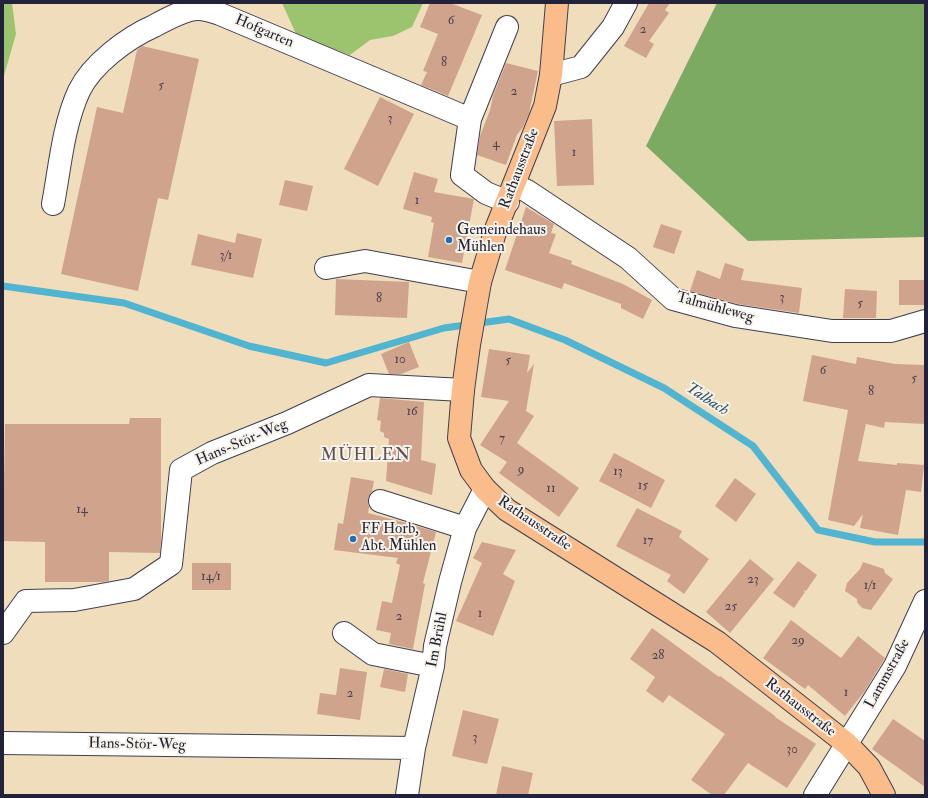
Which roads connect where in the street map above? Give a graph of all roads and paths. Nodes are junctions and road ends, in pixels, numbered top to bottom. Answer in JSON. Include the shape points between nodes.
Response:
{"nodes":[{"id":1,"x":557,"y":3,"type":"edge"},
{"id":2,"x":626,"y":3,"type":"edge"},
{"id":3,"x":507,"y":27,"type":"dead end"},
{"id":4,"x":550,"y":75,"type":"junction"},
{"id":5,"x":470,"y":119,"type":"junction"},
{"id":6,"x":511,"y":194,"type":"junction"},
{"id":7,"x":53,"y":204,"type":"dead end"},
{"id":8,"x":326,"y":268,"type":"dead end"},
{"id":9,"x":479,"y":286,"type":"junction"},
{"id":10,"x":925,"y":321,"type":"edge"},
{"id":11,"x":464,"y":390,"type":"junction"},
{"id":12,"x":485,"y":489,"type":"junction"},
{"id":13,"x":380,"y":501,"type":"dead end"},
{"id":14,"x":465,"y":528,"type":"junction"},
{"id":15,"x":923,"y":613,"type":"edge"},
{"id":16,"x":3,"y":633,"type":"edge"},
{"id":17,"x":344,"y":633,"type":"dead end"},
{"id":18,"x":433,"y":666,"type":"junction"},
{"id":19,"x":3,"y":743,"type":"edge"},
{"id":20,"x":847,"y":744,"type":"junction"},
{"id":21,"x":414,"y":748,"type":"junction"},
{"id":22,"x":408,"y":795,"type":"edge"},
{"id":23,"x":815,"y":795,"type":"edge"},
{"id":24,"x":884,"y":795,"type":"edge"}],
"edges":[{"from":1,"to":4,"type":"main road","name":"Rathausstraße"},
{"from":2,"to":4,"type":"street","via":[[613,27],[581,67]]},
{"from":3,"to":5,"type":"street"},
{"from":4,"to":6,"type":"main road","name":"Rathausstraße","via":[[545,106]]},
{"from":5,"to":6,"type":"street","via":[[462,176],[486,193]]},
{"from":5,"to":7,"type":"street","name":"Hofgarten","via":[[220,14],[198,8],[180,13],[147,29],[116,49],[95,68],[80,90],[69,120]]},
{"from":6,"to":9,"type":"main road","name":"Rathausstraße","via":[[496,229]]},
{"from":6,"to":10,"type":"street","name":"Talmühleweg","via":[[527,191],[628,258],[673,299],[735,316],[832,331],[891,331]]},
{"from":8,"to":9,"type":"street","via":[[365,261]]},
{"from":9,"to":11,"type":"main road","name":"Rathausstraße"},
{"from":11,"to":12,"type":"main road","name":"Rathausstraße","via":[[459,438],[471,470]]},
{"from":11,"to":16,"type":"street","name":"Hans-Stör-Weg","via":[[369,385],[287,423],[212,453],[181,470],[171,564],[134,589],[74,600],[26,601]]},
{"from":12,"to":14,"type":"street","name":"Im Brühl"},
{"from":12,"to":20,"type":"main road","name":"Rathausstraße","via":[[507,510],[717,642]]},
{"from":13,"to":14,"type":"street"},
{"from":14,"to":18,"type":"street","name":"Im Brühl","via":[[435,646]]},
{"from":15,"to":20,"type":"street","name":"Lammstraße","via":[[895,666]]},
{"from":17,"to":18,"type":"street","via":[[373,654]]},
{"from":18,"to":21,"type":"street","name":"Im Brühl"},
{"from":19,"to":21,"type":"street","name":"Hans-Stör-Weg"},
{"from":20,"to":23,"type":"street","name":"Lammstraße"},
{"from":20,"to":24,"type":"main road","name":"Rathausstraße","via":[[869,767]]},
{"from":21,"to":22,"type":"street","name":"Im Brühl"}]}
